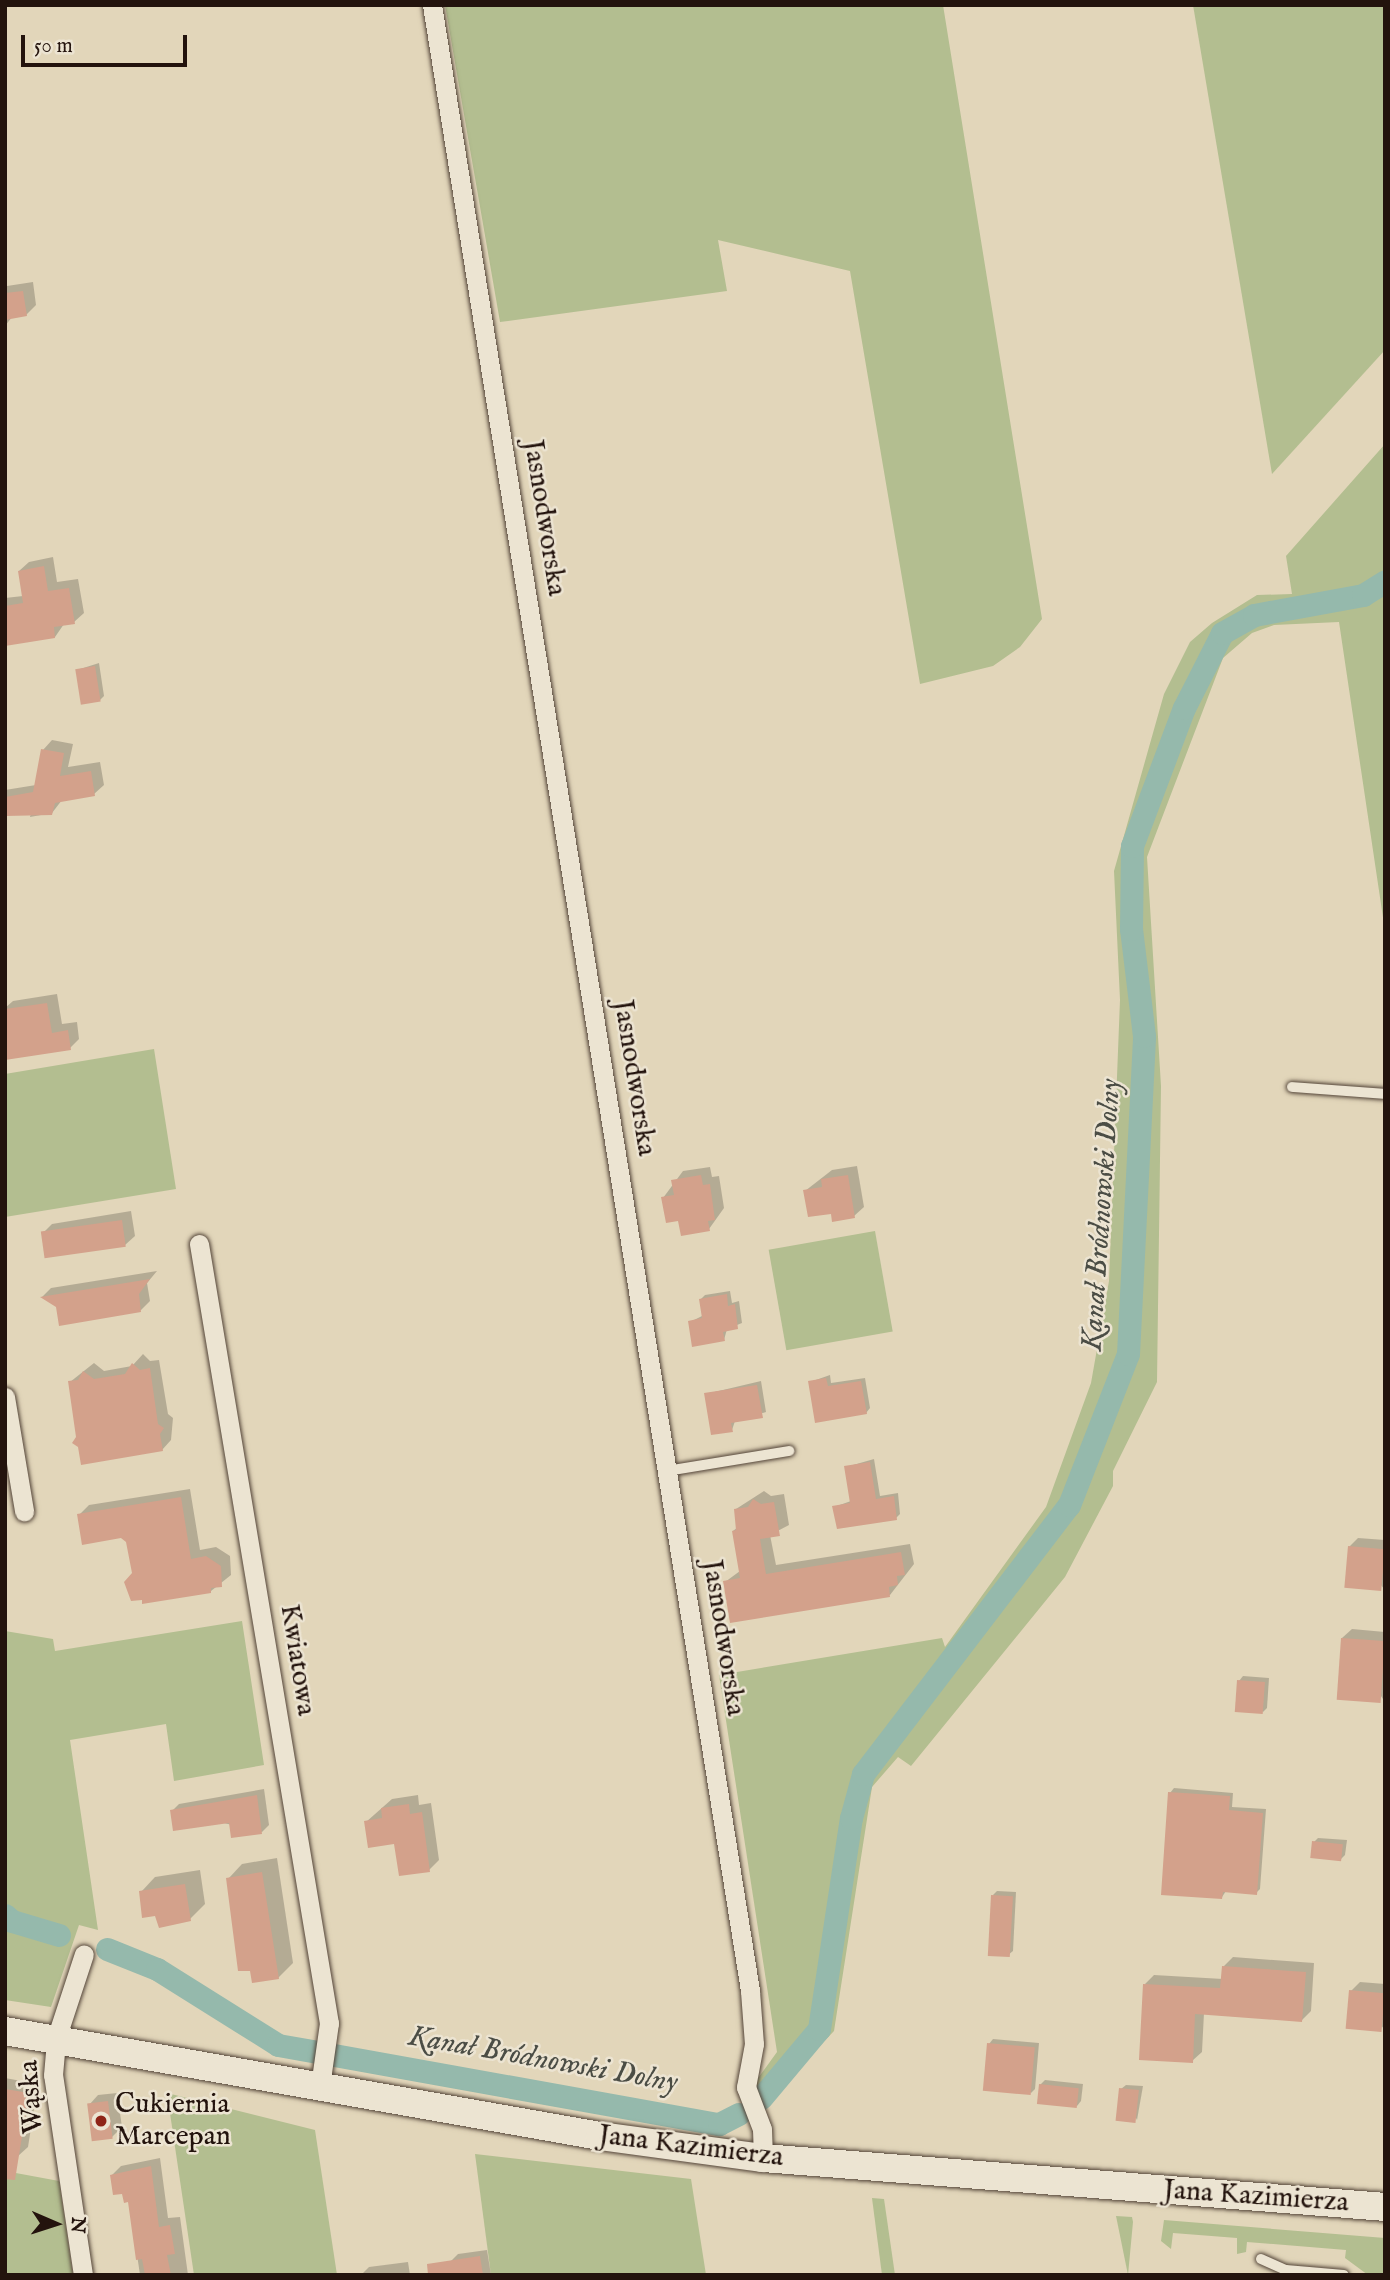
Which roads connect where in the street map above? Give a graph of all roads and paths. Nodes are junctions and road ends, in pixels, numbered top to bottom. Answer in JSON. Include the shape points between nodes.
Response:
{"nodes":[{"id":1,"x":432,"y":5,"type":"edge"},
{"id":2,"x":1292,"y":1087,"type":"dead end"},
{"id":3,"x":1385,"y":1094,"type":"edge"},
{"id":4,"x":199,"y":1244,"type":"dead end"},
{"id":5,"x":5,"y":1397,"type":"edge"},
{"id":6,"x":789,"y":1451,"type":"dead end"},
{"id":7,"x":667,"y":1471,"type":"junction"},
{"id":8,"x":24,"y":1511,"type":"dead end"},
{"id":9,"x":84,"y":1954,"type":"dead end"},
{"id":10,"x":5,"y":2031,"type":"edge"},
{"id":11,"x":56,"y":2039,"type":"junction"},
{"id":12,"x":320,"y":2086,"type":"junction"},
{"id":13,"x":763,"y":2158,"type":"junction"},
{"id":14,"x":1385,"y":2207,"type":"edge"},
{"id":15,"x":1261,"y":2259,"type":"dead end"},
{"id":16,"x":83,"y":2275,"type":"edge"},
{"id":17,"x":1344,"y":2275,"type":"edge"}],
"edges":[{"from":1,"to":7,"type":"street","name":"Jasnodworska"},
{"from":2,"to":3,"type":"lane"},
{"from":4,"to":12,"type":"street","name":"Kwiatowa","via":[[329,2023]]},
{"from":5,"to":8,"type":"street"},
{"from":6,"to":7,"type":"lane"},
{"from":7,"to":13,"type":"street","name":"Jasnodworska","via":[[750,1991],[754,2044],[746,2087],[762,2129]]},
{"from":9,"to":11,"type":"street","name":"Wąska"},
{"from":10,"to":11,"type":"main road","name":"Jana Kazimierza"},
{"from":11,"to":12,"type":"main road","name":"Jana Kazimierza"},
{"from":11,"to":16,"type":"street","name":"Wąska","via":[[53,2075]]},
{"from":12,"to":13,"type":"main road","name":"Jana Kazimierza","via":[[600,2136]]},
{"from":13,"to":14,"type":"main road","name":"Jana Kazimierza"},
{"from":15,"to":17,"type":"lane","via":[[1286,2270]]}]}
